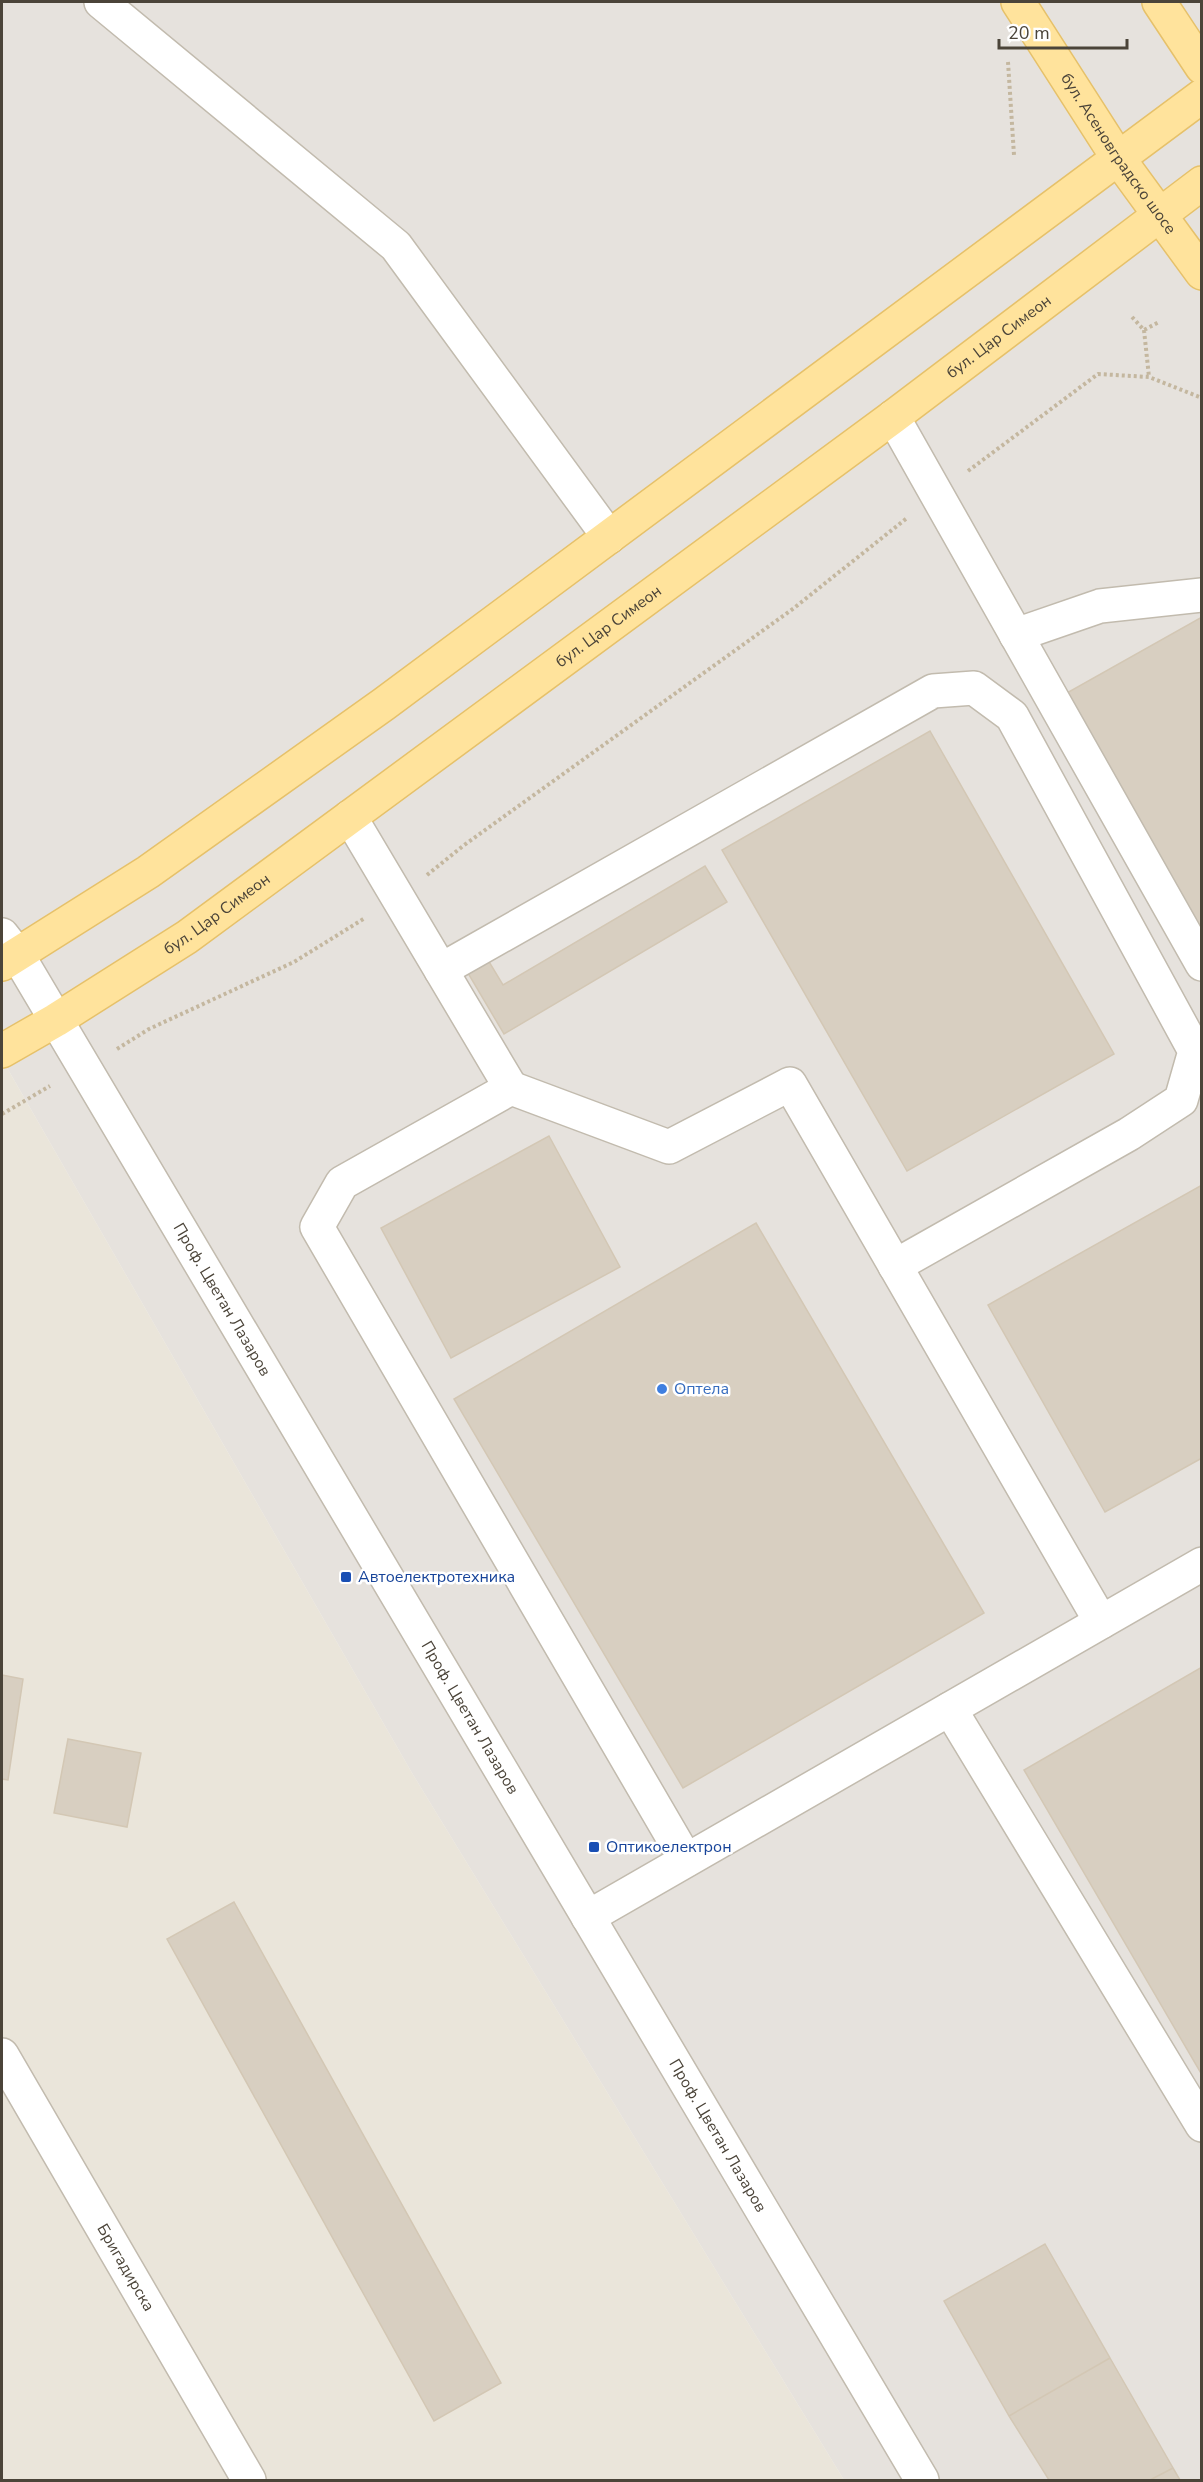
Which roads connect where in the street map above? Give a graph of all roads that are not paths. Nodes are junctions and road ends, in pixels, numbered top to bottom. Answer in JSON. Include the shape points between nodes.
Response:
{"nodes":[{"id":1,"x":101,"y":2,"type":"edge"},
{"id":2,"x":1018,"y":2,"type":"edge"},
{"id":3,"x":1159,"y":2,"type":"edge"},
{"id":4,"x":1202,"y":67,"type":"edge"},
{"id":5,"x":1202,"y":96,"type":"edge"},
{"id":6,"x":1119,"y":158,"type":"junction"},
{"id":7,"x":1202,"y":183,"type":"edge"},
{"id":8,"x":1160,"y":215,"type":"junction"},
{"id":9,"x":1202,"y":273,"type":"edge"},
{"id":10,"x":892,"y":417,"type":"junction"},
{"id":11,"x":609,"y":537,"type":"junction"},
{"id":12,"x":1202,"y":595,"type":"edge"},
{"id":13,"x":1016,"y":635,"type":"junction"},
{"id":14,"x":350,"y":817,"type":"junction"},
{"id":15,"x":7,"y":951,"type":"edge"},
{"id":16,"x":1202,"y":964,"type":"edge"},
{"id":17,"x":441,"y":970,"type":"junction"},
{"id":18,"x":56,"y":1020,"type":"junction"},
{"id":19,"x":2,"y":1051,"type":"edge"},
{"id":20,"x":511,"y":1088,"type":"junction"},
{"id":21,"x":895,"y":1266,"type":"junction"},
{"id":22,"x":1202,"y":1564,"type":"edge"},
{"id":23,"x":1101,"y":1622,"type":"junction"},
{"id":24,"x":950,"y":1709,"type":"junction"},
{"id":25,"x":686,"y":1860,"type":"junction"},
{"id":26,"x":588,"y":1917,"type":"junction"},
{"id":27,"x":2,"y":2055,"type":"edge"},
{"id":28,"x":1202,"y":2125,"type":"edge"},
{"id":29,"x":249,"y":2481,"type":"edge"},
{"id":30,"x":922,"y":2481,"type":"edge"}],
"edges":[{"from":1,"to":11,"type":"street","via":[[396,246]]},
{"from":2,"to":6,"type":"main road","name":"бул. Асеновградско шосе"},
{"from":3,"to":4,"type":"main road"},
{"from":5,"to":6,"type":"main road"},
{"from":6,"to":8,"type":"main road","name":"бул. Асеновградско шосе"},
{"from":6,"to":11,"type":"main road"},
{"from":7,"to":8,"type":"main road","name":"бул. Цар Симеон"},
{"from":8,"to":9,"type":"main road","name":"бул. Асеновградско шосе"},
{"from":8,"to":10,"type":"main road","name":"бул. Цар Симеон"},
{"from":10,"to":13,"type":"street"},
{"from":10,"to":14,"type":"main road","name":"бул. Цар Симеон"},
{"from":11,"to":15,"type":"main road","via":[[158,865]]},
{"from":12,"to":13,"type":"street","via":[[1100,606]]},
{"from":13,"to":16,"type":"street"},
{"from":14,"to":17,"type":"street"},
{"from":14,"to":18,"type":"main road","name":"бул. Цар Симеон","via":[[187,937]]},
{"from":15,"to":18,"type":"street","name":"Проф. Цветан Лазаров"},
{"from":17,"to":20,"type":"street"},
{"from":17,"to":21,"type":"street","via":[[933,691],[974,688],[1012,716],[1195,1052],[1181,1100],[1129,1134]]},
{"from":18,"to":19,"type":"main road","name":"бул. Цар Симеон"},
{"from":18,"to":26,"type":"street","name":"Проф. Цветан Лазаров"},
{"from":20,"to":21,"type":"street","via":[[669,1148],[790,1084]]},
{"from":20,"to":25,"type":"street","via":[[342,1183],[317,1227]]},
{"from":21,"to":23,"type":"street"},
{"from":22,"to":23,"type":"street"},
{"from":23,"to":24,"type":"street"},
{"from":24,"to":25,"type":"street"},
{"from":24,"to":28,"type":"street"},
{"from":25,"to":26,"type":"street"},
{"from":26,"to":30,"type":"street","name":"Проф. Цветан Лазаров"},
{"from":27,"to":29,"type":"street","name":"Бригадирска"}]}
